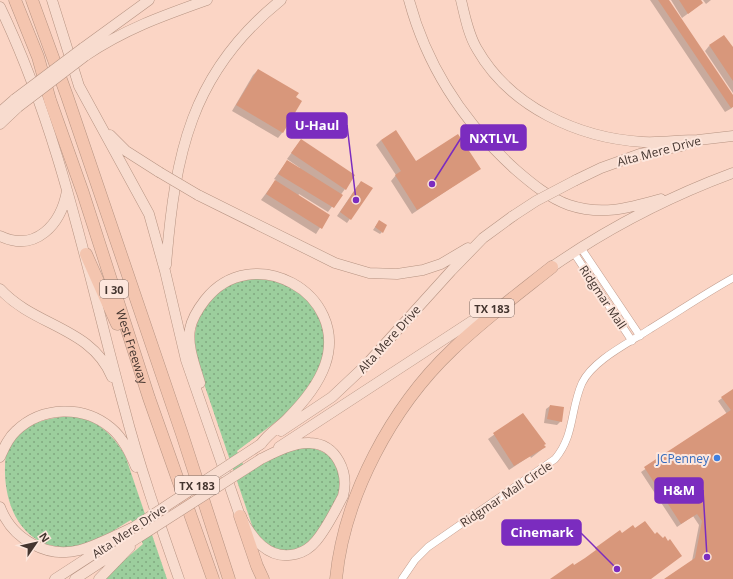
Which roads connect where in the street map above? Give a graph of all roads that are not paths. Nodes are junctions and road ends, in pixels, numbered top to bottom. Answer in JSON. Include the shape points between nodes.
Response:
{"nodes":[{"id":1,"x":14,"y":0,"type":"edge"},
{"id":2,"x":32,"y":0,"type":"edge"},
{"id":3,"x":38,"y":0,"type":"edge"},
{"id":4,"x":52,"y":0,"type":"edge"},
{"id":5,"x":149,"y":0,"type":"edge"},
{"id":6,"x":207,"y":0,"type":"edge"},
{"id":7,"x":281,"y":0,"type":"edge"},
{"id":8,"x":409,"y":0,"type":"edge"},
{"id":9,"x":461,"y":0,"type":"edge"},
{"id":10,"x":0,"y":7,"type":"edge"},
{"id":11,"x":37,"y":15,"type":"junction"},
{"id":12,"x":84,"y":52,"type":"junction"},
{"id":13,"x":17,"y":103,"type":"junction"},
{"id":14,"x":0,"y":112,"type":"edge"},
{"id":15,"x":0,"y":124,"type":"edge"},
{"id":16,"x":101,"y":126,"type":"junction"},
{"id":17,"x":733,"y":136,"type":"edge"},
{"id":18,"x":698,"y":140,"type":"junction"},
{"id":19,"x":733,"y":173,"type":"edge"},
{"id":20,"x":68,"y":187,"type":"junction"},
{"id":21,"x":684,"y":192,"type":"junction"},
{"id":22,"x":0,"y":236,"type":"edge"},
{"id":23,"x":483,"y":238,"type":"junction"},
{"id":24,"x":578,"y":251,"type":"junction"},
{"id":25,"x":86,"y":254,"type":"junction"},
{"id":26,"x":552,"y":266,"type":"junction"},
{"id":27,"x":165,"y":271,"type":"junction"},
{"id":28,"x":733,"y":278,"type":"edge"},
{"id":29,"x":0,"y":289,"type":"edge"},
{"id":30,"x":640,"y":336,"type":"junction"},
{"id":31,"x":632,"y":341,"type":"junction"},
{"id":32,"x":149,"y":398,"type":"junction"},
{"id":33,"x":124,"y":406,"type":"junction"},
{"id":34,"x":204,"y":416,"type":"junction"},
{"id":35,"x":261,"y":444,"type":"junction"},
{"id":36,"x":0,"y":457,"type":"edge"},
{"id":37,"x":261,"y":459,"type":"junction"},
{"id":38,"x":150,"y":492,"type":"junction"},
{"id":39,"x":0,"y":507,"type":"edge"},
{"id":40,"x":240,"y":516,"type":"junction"},
{"id":41,"x":134,"y":527,"type":"junction"},
{"id":42,"x":139,"y":537,"type":"junction"},
{"id":43,"x":178,"y":577,"type":"edge"},
{"id":44,"x":55,"y":579,"type":"edge"},
{"id":45,"x":75,"y":579,"type":"edge"},
{"id":46,"x":99,"y":579,"type":"edge"},
{"id":47,"x":213,"y":579,"type":"edge"},
{"id":48,"x":229,"y":579,"type":"edge"},
{"id":49,"x":263,"y":579,"type":"edge"},
{"id":50,"x":336,"y":579,"type":"edge"},
{"id":51,"x":402,"y":579,"type":"edge"}],
"edges":[{"from":1,"to":32,"type":"highway","name":"West Freeway","number":"I 30","via":[[38,57]]},
{"from":2,"to":11,"type":"highway","name":"West Freeway","number":"I 30"},
{"from":3,"to":11,"type":"highway"},
{"from":4,"to":16,"type":"main road","via":[[77,81]]},
{"from":5,"to":12,"type":"main road"},
{"from":6,"to":12,"type":"main road","via":[[131,28]]},
{"from":7,"to":27,"type":"main road","via":[[243,35],[230,51],[196,110],[186,135],[171,201]]},
{"from":8,"to":21,"type":"main road","via":[[420,35],[439,76],[456,103],[484,139],[528,181],[554,199],[569,205],[605,211],[624,210]]},
{"from":9,"to":18,"type":"main road","via":[[476,48],[486,64],[516,96],[534,109],[574,128],[606,136],[643,142]]},
{"from":10,"to":20,"type":"main road","name":"West Freeway","via":[[43,111]]},
{"from":11,"to":48,"type":"highway","name":"West Freeway","number":"I 30","via":[[67,96]]},
{"from":12,"to":13,"type":"main road","bridge":true},
{"from":13,"to":14,"type":"main road"},
{"from":13,"to":15,"type":"main road"},
{"from":16,"to":23,"type":"main road","bridge":true,"via":[[126,151],[198,195],[335,263],[369,273],[397,274],[423,270],[441,264]]},
{"from":16,"to":27,"type":"main road","via":[[146,208]]},
{"from":17,"to":18,"type":"main road","name":"Alta Mere Drive","number":"TX 183"},
{"from":18,"to":23,"type":"main road","name":"Alta Mere Drive","number":"TX 183","bridge":true,"via":[[600,168],[536,201]]},
{"from":19,"to":21,"type":"main road","name":"Alta Mere Drive","number":"TX 183"},
{"from":20,"to":22,"type":"main road","via":[[61,212],[47,232],[23,241],[13,241]]},
{"from":20,"to":25,"type":"main road","name":"West Freeway"},
{"from":21,"to":24,"type":"main road","name":"Alta Mere Drive","number":"TX 183"},
{"from":23,"to":35,"type":"main road","name":"Alta Mere Drive","number":"TX 183","via":[[365,366],[332,397]]},
{"from":24,"to":26,"type":"main road","name":"Alta Mere Drive","number":"TX 183"},
{"from":24,"to":30,"type":"street","name":"Ridgmar Mall"},
{"from":24,"to":31,"type":"street","name":"Ridgmar Mall"},
{"from":25,"to":32,"type":"highway","via":[[115,317],[136,376]]},
{"from":25,"to":33,"type":"main road","name":"West Freeway"},
{"from":26,"to":37,"type":"main road","name":"Alta Mere Drive","number":"TX 183","via":[[468,325]]},
{"from":26,"to":50,"type":"highway","via":[[451,351],[421,383],[397,417],[361,486],[348,523]]},
{"from":27,"to":34,"type":"main road","via":[[178,331]]},
{"from":28,"to":30,"type":"street","name":"Ridgmar Mall Circle"},
{"from":29,"to":33,"type":"main road","via":[[29,313],[77,336],[95,351],[107,366]]},
{"from":30,"to":31,"type":"street","name":"Ridgmar Mall Circle"},
{"from":31,"to":51,"type":"street","name":"Ridgmar Mall Circle","via":[[586,376],[578,394],[567,442],[555,459],[428,547]]},
{"from":32,"to":47,"type":"highway","name":"West Freeway","number":"I 30"},
{"from":33,"to":38,"type":"main road","name":"West Freeway"},
{"from":34,"to":35,"type":"main road","via":[[204,401],[190,343],[192,323],[202,304],[212,290],[231,279],[250,274],[279,276],[294,282],[307,292],[324,317],[329,344],[326,364],[314,387],[287,420],[270,432]]},
{"from":34,"to":40,"type":"main road"},
{"from":35,"to":41,"type":"main road","name":"Alta Mere Drive","number":"TX 183","bridge":true},
{"from":36,"to":38,"type":"main road","via":[[16,431],[29,421],[62,411],[80,412],[100,420],[120,438],[141,481]]},
{"from":37,"to":40,"type":"main road","via":[[286,448],[310,442],[324,446],[343,466],[343,496],[316,541],[302,553],[292,555],[279,556],[267,551],[250,534]]},
{"from":37,"to":42,"type":"main road","name":"Alta Mere Drive","number":"TX 183","bridge":true},
{"from":38,"to":43,"type":"main road","name":"West Freeway"},
{"from":39,"to":41,"type":"main road","via":[[20,536],[36,546],[56,552],[80,550]]},
{"from":40,"to":49,"type":"highway"},
{"from":41,"to":44,"type":"main road","name":"Alta Mere Drive","number":"TX 183"},
{"from":42,"to":45,"type":"main road","name":"Alta Mere Drive","number":"TX 183"},
{"from":42,"to":46,"type":"main road"}]}
